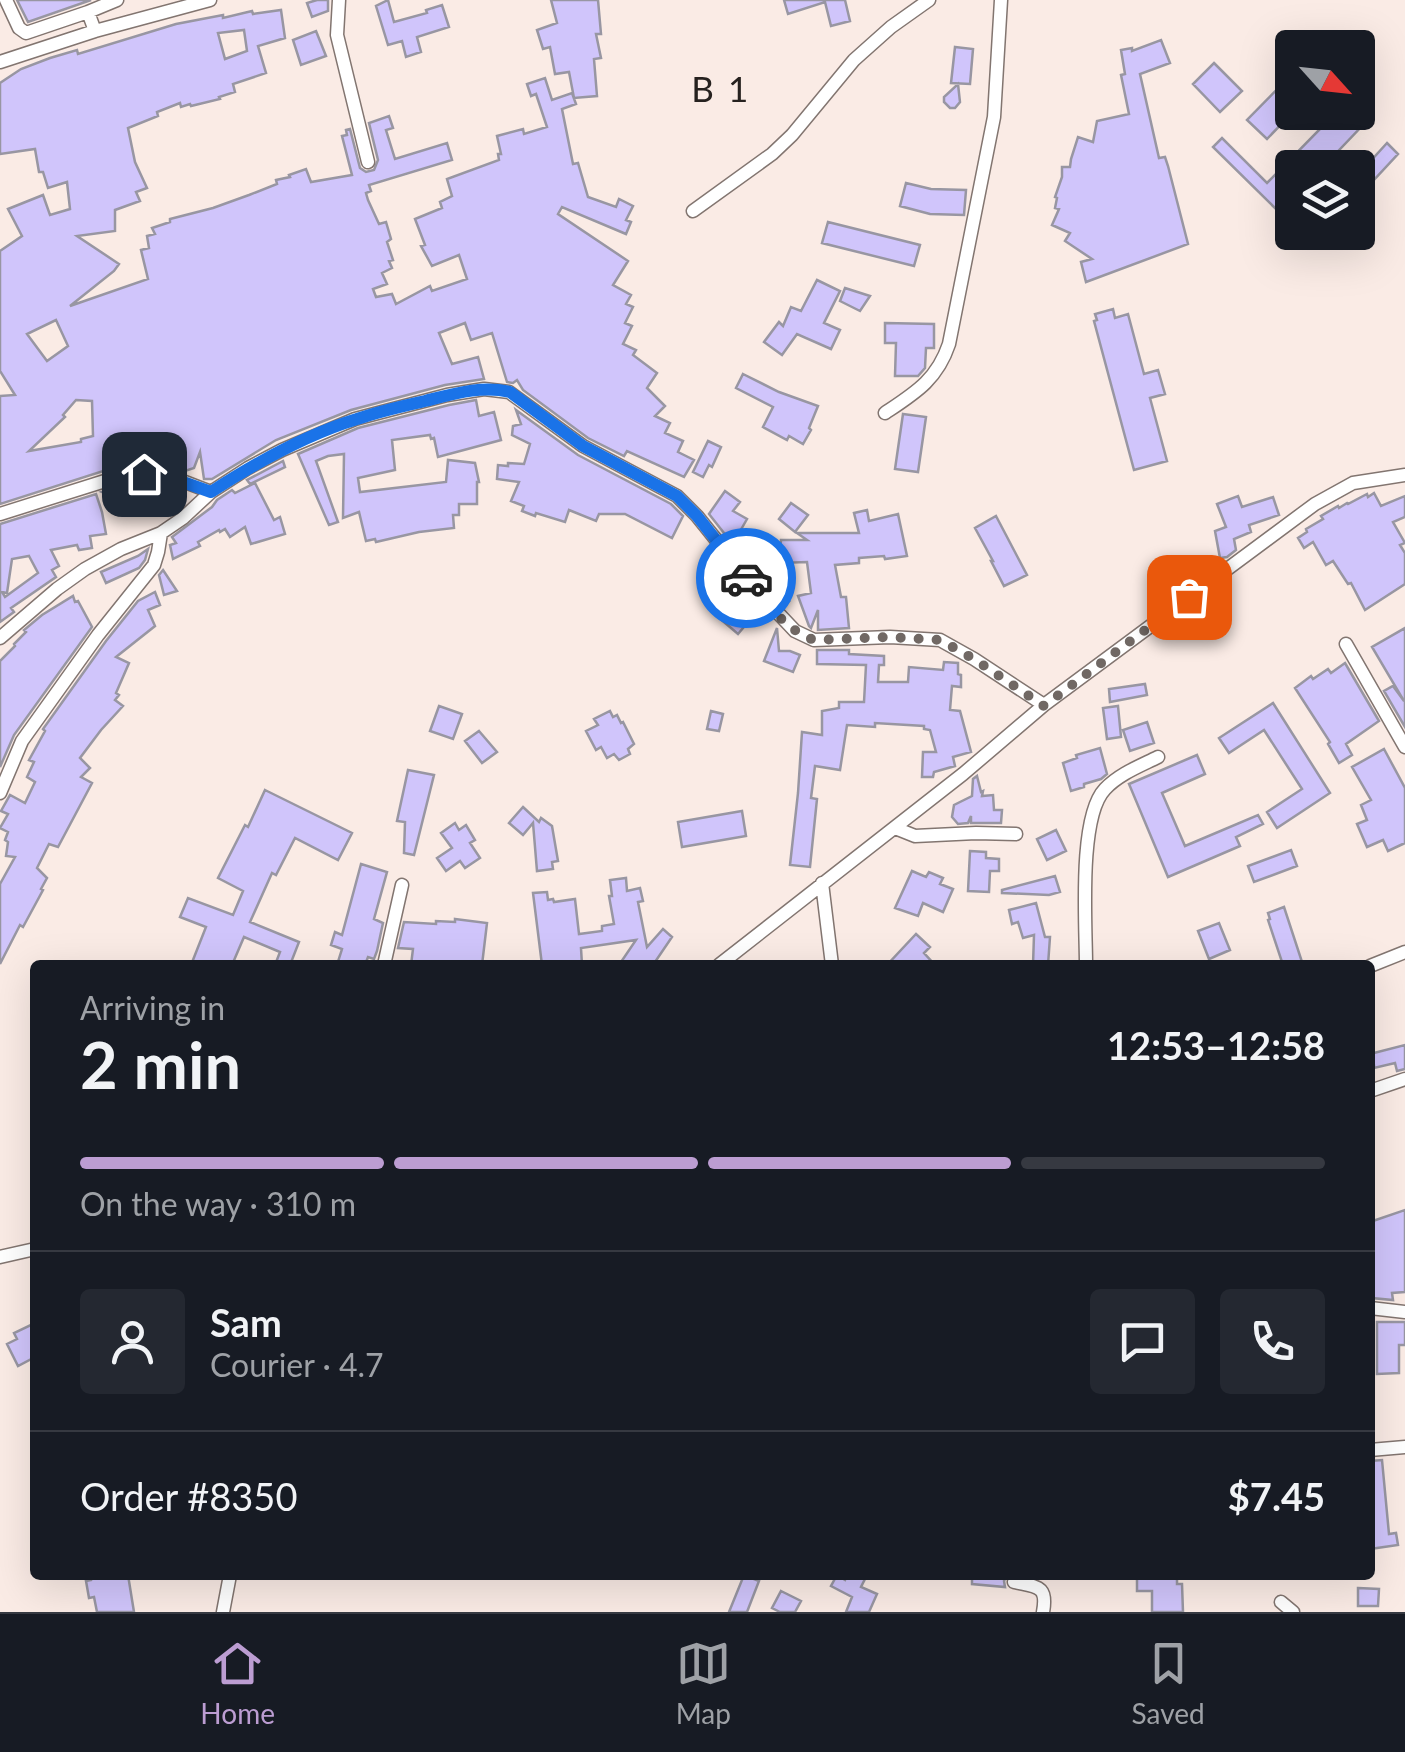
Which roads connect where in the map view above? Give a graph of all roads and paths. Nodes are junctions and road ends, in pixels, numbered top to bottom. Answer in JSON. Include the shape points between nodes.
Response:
{"nodes":[{"id":1,"x":117,"y":0,"type":"edge"},
{"id":2,"x":210,"y":0,"type":"edge"},
{"id":3,"x":339,"y":0,"type":"edge"},
{"id":4,"x":929,"y":0,"type":"edge"},
{"id":5,"x":1001,"y":0,"type":"edge"},
{"id":6,"x":5,"y":10,"type":"edge"},
{"id":7,"x":88,"y":12,"type":"junction"},
{"id":8,"x":95,"y":30,"type":"junction"},
{"id":9,"x":0,"y":62,"type":"edge"},
{"id":10,"x":368,"y":162,"type":"dead end"},
{"id":11,"x":692,"y":211,"type":"dead end"},
{"id":12,"x":885,"y":413,"type":"dead end"},
{"id":13,"x":1405,"y":474,"type":"edge"},
{"id":14,"x":211,"y":492,"type":"junction"},
{"id":15,"x":0,"y":514,"type":"edge"},
{"id":16,"x":160,"y":533,"type":"junction"},
{"id":17,"x":0,"y":638,"type":"edge"},
{"id":18,"x":1346,"y":644,"type":"dead end"},
{"id":19,"x":1044,"y":706,"type":"junction"},
{"id":20,"x":1405,"y":747,"type":"edge"},
{"id":21,"x":1158,"y":756,"type":"dead end"},
{"id":22,"x":0,"y":793,"type":"edge"},
{"id":23,"x":895,"y":828,"type":"junction"},
{"id":24,"x":1016,"y":834,"type":"dead end"},
{"id":25,"x":822,"y":882,"type":"junction"},
{"id":26,"x":402,"y":885,"type":"dead end"},
{"id":27,"x":1405,"y":952,"type":"edge"},
{"id":28,"x":385,"y":960,"type":"edge"},
{"id":29,"x":725,"y":960,"type":"edge"},
{"id":30,"x":831,"y":960,"type":"edge"},
{"id":31,"x":1086,"y":960,"type":"edge"},
{"id":32,"x":1375,"y":964,"type":"edge"},
{"id":33,"x":1405,"y":1079,"type":"edge"},
{"id":34,"x":1375,"y":1088,"type":"edge"},
{"id":35,"x":30,"y":1250,"type":"edge"},
{"id":36,"x":0,"y":1257,"type":"edge"},
{"id":37,"x":1375,"y":1309,"type":"edge"},
{"id":38,"x":1405,"y":1312,"type":"edge"},
{"id":39,"x":1405,"y":1447,"type":"edge"},
{"id":40,"x":1375,"y":1450,"type":"edge"},
{"id":41,"x":229,"y":1580,"type":"edge"},
{"id":42,"x":1014,"y":1582,"type":"dead end"},
{"id":43,"x":1280,"y":1602,"type":"dead end"},
{"id":44,"x":224,"y":1612,"type":"edge"},
{"id":45,"x":1043,"y":1612,"type":"edge"},
{"id":46,"x":1293,"y":1612,"type":"edge"}],
"edges":[{"from":1,"to":7,"type":"street"},
{"from":2,"to":8,"type":"street"},
{"from":3,"to":10,"type":"street","via":[[338,35]]},
{"from":4,"to":11,"type":"street","via":[[854,60],[772,154]]},
{"from":5,"to":12,"type":"street","via":[[994,117],[949,344],[927,382]]},
{"from":6,"to":7,"type":"street","via":[[26,32]]},
{"from":7,"to":8,"type":"street"},
{"from":8,"to":9,"type":"street"},
{"from":13,"to":19,"type":"street","via":[[1353,484],[1315,504]]},
{"from":14,"to":15,"type":"street","via":[[166,476],[124,475]]},
{"from":14,"to":16,"type":"street"},
{"from":14,"to":19,"type":"street","via":[[282,450],[356,419],[468,391],[510,392],[583,446],[677,496],[795,631],[814,640],[940,640]]},
{"from":16,"to":17,"type":"street","via":[[85,569]]},
{"from":16,"to":22,"type":"street","via":[[154,565],[22,741]]},
{"from":18,"to":20,"type":"street"},
{"from":19,"to":23,"type":"street"},
{"from":21,"to":31,"type":"street","via":[[1115,780],[1094,809]]},
{"from":23,"to":24,"type":"street","via":[[915,836]]},
{"from":23,"to":25,"type":"street"},
{"from":25,"to":29,"type":"street"},
{"from":25,"to":30,"type":"street"},
{"from":26,"to":28,"type":"street"},
{"from":27,"to":32,"type":"street"},
{"from":33,"to":34,"type":"street"},
{"from":35,"to":36,"type":"street"},
{"from":37,"to":38,"type":"street"},
{"from":39,"to":40,"type":"street"},
{"from":41,"to":44,"type":"street"},
{"from":42,"to":45,"type":"street","via":[[1043,1592]]},
{"from":43,"to":46,"type":"street"}]}
